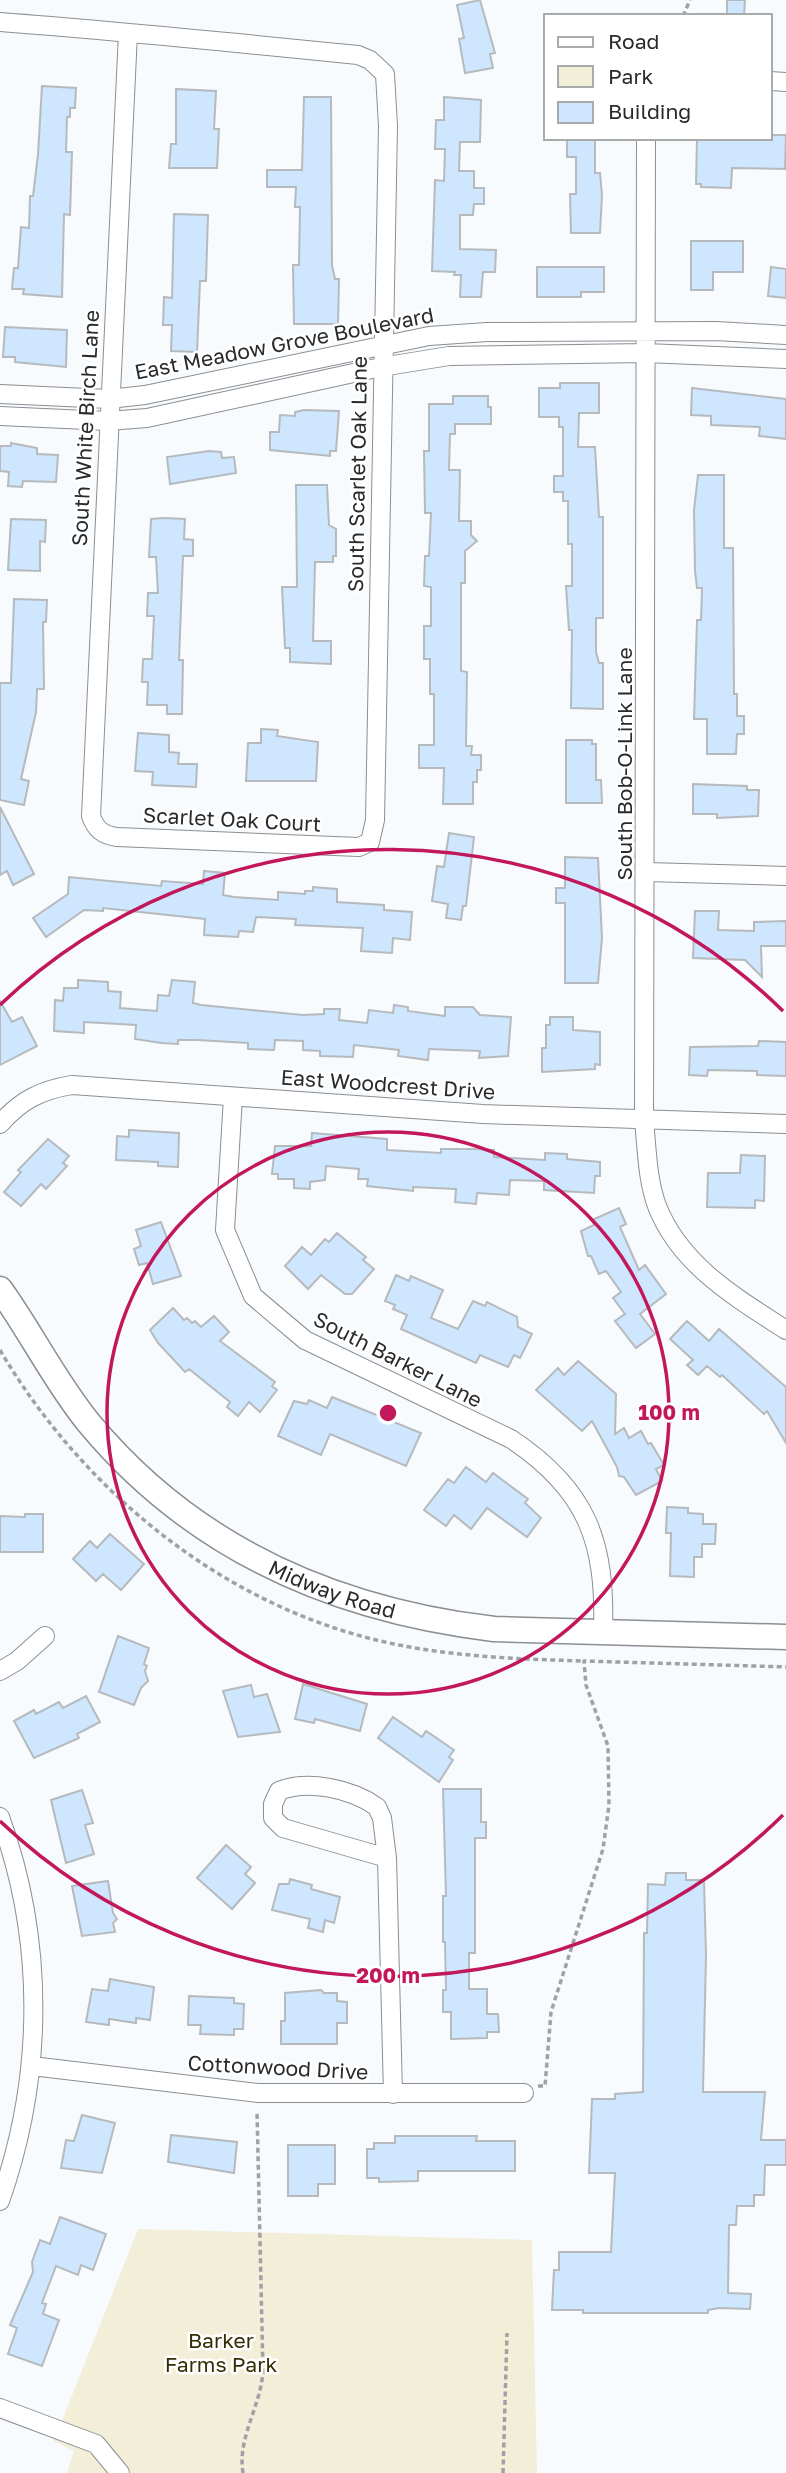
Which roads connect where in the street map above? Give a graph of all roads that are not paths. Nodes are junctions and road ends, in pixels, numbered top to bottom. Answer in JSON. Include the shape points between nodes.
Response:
{"nodes":[{"id":1,"x":0,"y":22,"type":"edge"},
{"id":2,"x":128,"y":33,"type":"junction"},
{"id":3,"x":646,"y":140,"type":"edge"},
{"id":4,"x":646,"y":331,"type":"junction"},
{"id":5,"x":786,"y":335,"type":"edge"},
{"id":6,"x":382,"y":344,"type":"junction"},
{"id":7,"x":646,"y":353,"type":"junction"},
{"id":8,"x":786,"y":359,"type":"edge"},
{"id":9,"x":381,"y":367,"type":"junction"},
{"id":10,"x":0,"y":394,"type":"edge"},
{"id":11,"x":109,"y":399,"type":"junction"},
{"id":12,"x":0,"y":416,"type":"edge"},
{"id":13,"x":108,"y":421,"type":"junction"},
{"id":14,"x":94,"y":826,"type":"joint"},
{"id":15,"x":370,"y":842,"type":"joint"},
{"id":16,"x":647,"y":872,"type":"junction"},
{"id":17,"x":786,"y":876,"type":"edge"},
{"id":18,"x":233,"y":1097,"type":"junction"},
{"id":19,"x":644,"y":1121,"type":"junction"},
{"id":20,"x":0,"y":1124,"type":"edge"},
{"id":21,"x":786,"y":1124,"type":"edge"},
{"id":22,"x":0,"y":1289,"type":"edge"},
{"id":23,"x":786,"y":1330,"type":"edge"},
{"id":24,"x":603,"y":1632,"type":"junction"},
{"id":25,"x":45,"y":1636,"type":"dead end"},
{"id":26,"x":786,"y":1637,"type":"edge"},
{"id":27,"x":0,"y":1671,"type":"edge"},
{"id":28,"x":0,"y":1816,"type":"edge"},
{"id":29,"x":387,"y":1858,"type":"junction"},
{"id":30,"x":32,"y":2066,"type":"junction"},
{"id":31,"x":517,"y":2093,"type":"road end"},
{"id":32,"x":393,"y":2094,"type":"junction"},
{"id":33,"x":0,"y":2201,"type":"edge"},
{"id":34,"x":0,"y":2408,"type":"edge"},
{"id":35,"x":120,"y":2473,"type":"edge"}],
"edges":[{"from":1,"to":2,"type":"street"},
{"from":2,"to":6,"type":"street","name":"South Scarlet Oak Lane","via":[[358,55],[385,74]]},
{"from":2,"to":11,"type":"street","name":"South White Birch Lane"},
{"from":3,"to":4,"type":"street","name":"South Bob-O-Link Lane"},
{"from":4,"to":5,"type":"street","name":"East Meadow Grove Boulevard"},
{"from":4,"to":6,"type":"street","name":"East Meadow Grove Boulevard","via":[[487,332]]},
{"from":4,"to":7,"type":"street","name":"South Bob-O-Link Lane"},
{"from":6,"to":9,"type":"street","name":"South Scarlet Oak Lane"},
{"from":6,"to":11,"type":"street","name":"East Meadow Grove Boulevard","via":[[187,388]]},
{"from":7,"to":8,"type":"street","name":"East Meadow Grove Boulevard"},
{"from":7,"to":9,"type":"street","name":"East Meadow Grove Boulevard","via":[[449,356]]},
{"from":7,"to":16,"type":"street","name":"South Bob-O-Link Lane"},
{"from":9,"to":13,"type":"street","name":"East Meadow Grove Boulevard","via":[[160,415]]},
{"from":9,"to":15,"type":"street","name":"South Scarlet Oak Lane"},
{"from":10,"to":11,"type":"street","name":"East Meadow Grove Boulevard"},
{"from":11,"to":13,"type":"street","name":"South White Birch Lane"},
{"from":12,"to":13,"type":"street","name":"East Meadow Grove Boulevard"},
{"from":13,"to":14,"type":"street","name":"South White Birch Lane","via":[[91,781]]},
{"from":14,"to":15,"type":"street","name":"Scarlet Oak Court","via":[[117,837],[347,848]]},
{"from":16,"to":17,"type":"street"},
{"from":16,"to":19,"type":"street","name":"South Bob-O-Link Lane"},
{"from":18,"to":19,"type":"street","name":"East Woodcrest Drive"},
{"from":18,"to":20,"type":"street","name":"East Woodcrest Drive","via":[[72,1085],[29,1097]]},
{"from":18,"to":24,"type":"street","name":"South Barker Lane","via":[[225,1230],[253,1296],[305,1340],[511,1439],[541,1459],[590,1524],[602,1564]]},
{"from":19,"to":21,"type":"street","name":"East Woodcrest Drive"},
{"from":19,"to":23,"type":"street","name":"South Bob-O-Link Lane","via":[[657,1206],[685,1254],[715,1282]]},
{"from":22,"to":24,"type":"main road","name":"Midway Road","via":[[62,1388],[123,1460],[160,1494],[279,1573],[409,1616],[494,1629]]},
{"from":24,"to":26,"type":"main road","name":"Midway Road"},
{"from":25,"to":27,"type":"street"},
{"from":28,"to":30,"type":"street","via":[[18,1873],[31,1952]]},
{"from":29,"to":29,"type":"street","via":[[382,1818],[367,1800],[306,1784],[279,1791],[273,1818],[284,1828]]},
{"from":29,"to":32,"type":"street"},
{"from":30,"to":32,"type":"street","name":"Cottonwood Drive","via":[[258,2093]]},
{"from":30,"to":33,"type":"street"},
{"from":31,"to":32,"type":"street","name":"Cottonwood Drive"},
{"from":34,"to":35,"type":"street","via":[[96,2444]]}]}
